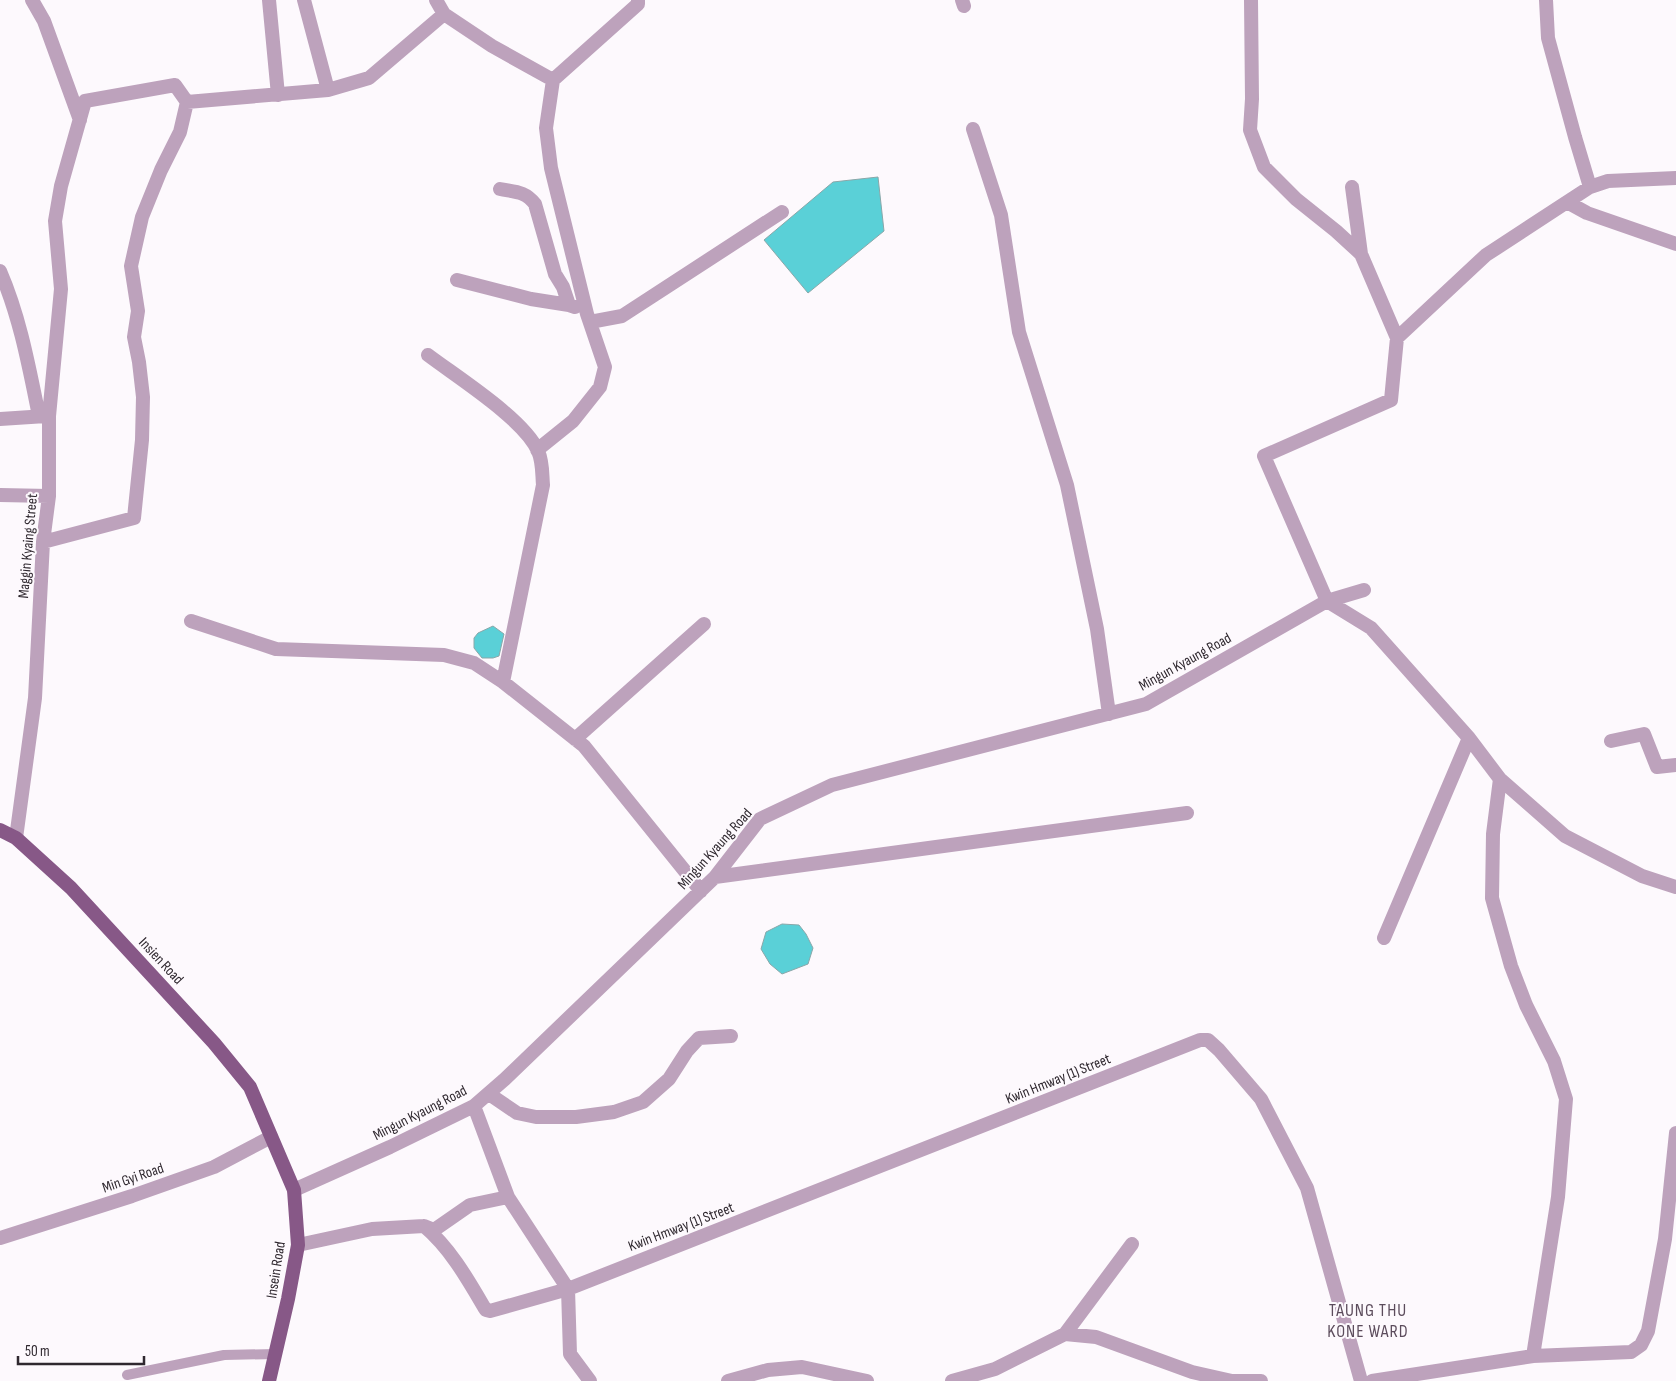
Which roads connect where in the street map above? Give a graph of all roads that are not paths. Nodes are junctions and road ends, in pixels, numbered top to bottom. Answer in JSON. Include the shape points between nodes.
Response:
{"nodes":[{"id":1,"x":32,"y":0,"type":"edge"},
{"id":2,"x":269,"y":0,"type":"edge"},
{"id":3,"x":304,"y":0,"type":"edge"},
{"id":4,"x":436,"y":0,"type":"edge"},
{"id":5,"x":638,"y":0,"type":"edge"},
{"id":6,"x":1254,"y":0,"type":"edge"},
{"id":7,"x":1546,"y":0,"type":"edge"},
{"id":8,"x":444,"y":14,"type":"junction"},
{"id":9,"x":553,"y":80,"type":"junction"},
{"id":10,"x":328,"y":90,"type":"junction"},
{"id":11,"x":278,"y":95,"type":"junction"},
{"id":12,"x":187,"y":102,"type":"junction"},
{"id":13,"x":80,"y":120,"type":"junction"},
{"id":14,"x":973,"y":129,"type":"dead end"},
{"id":15,"x":1676,"y":178,"type":"edge"},
{"id":16,"x":1352,"y":187,"type":"dead end"},
{"id":17,"x":1590,"y":187,"type":"junction"},
{"id":18,"x":500,"y":189,"type":"dead end"},
{"id":19,"x":1567,"y":202,"type":"junction"},
{"id":20,"x":782,"y":212,"type":"dead end"},
{"id":21,"x":1676,"y":244,"type":"edge"},
{"id":22,"x":1361,"y":254,"type":"junction"},
{"id":23,"x":0,"y":271,"type":"edge"},
{"id":24,"x":456,"y":280,"type":"dead end"},
{"id":25,"x":569,"y":304,"type":"junction"},
{"id":26,"x":588,"y":318,"type":"junction"},
{"id":27,"x":1397,"y":338,"type":"junction"},
{"id":28,"x":428,"y":355,"type":"dead end"},
{"id":29,"x":44,"y":416,"type":"junction"},
{"id":30,"x":0,"y":419,"type":"edge"},
{"id":31,"x":537,"y":450,"type":"junction"},
{"id":32,"x":0,"y":495,"type":"edge"},
{"id":33,"x":49,"y":496,"type":"junction"},
{"id":34,"x":43,"y":542,"type":"junction"},
{"id":35,"x":1364,"y":590,"type":"dead end"},
{"id":36,"x":1327,"y":602,"type":"junction"},
{"id":37,"x":191,"y":621,"type":"dead end"},
{"id":38,"x":704,"y":624,"type":"dead end"},
{"id":39,"x":503,"y":682,"type":"junction"},
{"id":40,"x":1109,"y":714,"type":"junction"},
{"id":41,"x":1469,"y":738,"type":"junction"},
{"id":42,"x":575,"y":739,"type":"junction"},
{"id":43,"x":1611,"y":741,"type":"dead end"},
{"id":44,"x":1676,"y":765,"type":"edge"},
{"id":45,"x":1500,"y":779,"type":"junction"},
{"id":46,"x":1187,"y":813,"type":"dead end"},
{"id":47,"x":0,"y":830,"type":"edge"},
{"id":48,"x":16,"y":838,"type":"junction"},
{"id":49,"x":715,"y":877,"type":"junction"},
{"id":50,"x":1676,"y":887,"type":"edge"},
{"id":51,"x":701,"y":891,"type":"junction"},
{"id":52,"x":1384,"y":938,"type":"dead end"},
{"id":53,"x":731,"y":1036,"type":"dead end"},
{"id":54,"x":489,"y":1094,"type":"junction"},
{"id":55,"x":474,"y":1106,"type":"junction"},
{"id":56,"x":1676,"y":1133,"type":"edge"},
{"id":57,"x":271,"y":1137,"type":"junction"},
{"id":58,"x":294,"y":1190,"type":"junction"},
{"id":59,"x":508,"y":1197,"type":"junction"},
{"id":60,"x":1672,"y":1210,"type":"edge"},
{"id":61,"x":424,"y":1226,"type":"junction"},
{"id":62,"x":0,"y":1238,"type":"edge"},
{"id":63,"x":1132,"y":1244,"type":"dead end"},
{"id":64,"x":298,"y":1245,"type":"junction"},
{"id":65,"x":568,"y":1289,"type":"junction"},
{"id":66,"x":1065,"y":1334,"type":"junction"},
{"id":67,"x":275,"y":1354,"type":"junction"},
{"id":68,"x":1533,"y":1356,"type":"junction"},
{"id":69,"x":127,"y":1375,"type":"dead end"},
{"id":70,"x":1191,"y":1377,"type":"edge"},
{"id":71,"x":269,"y":1381,"type":"edge"},
{"id":72,"x":590,"y":1381,"type":"edge"},
{"id":73,"x":728,"y":1381,"type":"edge"},
{"id":74,"x":867,"y":1381,"type":"edge"},
{"id":75,"x":952,"y":1381,"type":"edge"},
{"id":76,"x":1262,"y":1381,"type":"edge"},
{"id":77,"x":1361,"y":1381,"type":"edge"},
{"id":78,"x":1372,"y":1381,"type":"edge"}],
"edges":[{"from":1,"to":13,"type":"street","via":[[44,21]]},
{"from":2,"to":11,"type":"street"},
{"from":3,"to":10,"type":"street"},
{"from":4,"to":8,"type":"street"},
{"from":5,"to":9,"type":"street","via":[[638,4]]},
{"from":6,"to":22,"type":"street","via":[[1250,130],[1264,167]]},
{"from":7,"to":17,"type":"street","via":[[1548,38]]},
{"from":8,"to":9,"type":"street","via":[[492,46]]},
{"from":8,"to":10,"type":"street","via":[[369,78]]},
{"from":9,"to":26,"type":"street","via":[[546,128],[551,168]]},
{"from":10,"to":11,"type":"street"},
{"from":11,"to":12,"type":"street"},
{"from":12,"to":13,"type":"street","via":[[175,85],[85,101]]},
{"from":12,"to":34,"type":"street","via":[[180,132],[142,217],[131,266],[138,311],[134,337],[143,397],[134,518]]},
{"from":13,"to":29,"type":"street","via":[[61,186],[55,221],[61,290]]},
{"from":14,"to":40,"type":"street","via":[[1001,215],[1019,332],[1067,486],[1097,629]]},
{"from":15,"to":17,"type":"street","via":[[1608,181]]},
{"from":16,"to":22,"type":"street"},
{"from":17,"to":19,"type":"street"},
{"from":18,"to":25,"type":"street","via":[[524,193],[535,204],[555,274]]},
{"from":19,"to":21,"type":"street","via":[[1587,213]]},
{"from":19,"to":27,"type":"street","via":[[1486,255]]},
{"from":20,"to":26,"type":"street","via":[[622,316]]},
{"from":22,"to":27,"type":"street"},
{"from":23,"to":29,"type":"street","name":"Maggin Kyaing Street"},
{"from":24,"to":25,"type":"street","via":[[532,299]]},
{"from":25,"to":26,"type":"street"},
{"from":26,"to":31,"type":"street","via":[[605,367],[600,388],[573,421]]},
{"from":27,"to":36,"type":"street","via":[[1391,400],[1264,456]]},
{"from":28,"to":31,"type":"street","via":[[509,416]]},
{"from":29,"to":30,"type":"street"},
{"from":29,"to":33,"type":"street","name":"Maggin Kyaing Street"},
{"from":31,"to":39,"type":"street","via":[[543,485]]},
{"from":32,"to":33,"type":"street"},
{"from":33,"to":34,"type":"street","name":"Maggin Kyaing Street"},
{"from":34,"to":48,"type":"street","name":"Maggin Kyaing Street","via":[[35,698]]},
{"from":35,"to":36,"type":"street","name":"Mingun Kyaung Road"},
{"from":36,"to":40,"type":"street","name":"Mingun Kyaung Road","via":[[1146,704]]},
{"from":36,"to":41,"type":"street","via":[[1371,628]]},
{"from":37,"to":39,"type":"street","via":[[276,650],[444,655],[474,663]]},
{"from":38,"to":42,"type":"street"},
{"from":39,"to":42,"type":"street"},
{"from":40,"to":49,"type":"street","name":"Mingun Kyaung Road","via":[[832,785],[760,819]]},
{"from":41,"to":45,"type":"street"},
{"from":41,"to":52,"type":"street"},
{"from":42,"to":51,"type":"street"},
{"from":43,"to":44,"type":"street","via":[[1644,734],[1657,767]]},
{"from":45,"to":50,"type":"street","via":[[1565,836],[1642,876]]},
{"from":45,"to":68,"type":"street","via":[[1493,834],[1492,898],[1511,966],[1554,1061],[1566,1100],[1558,1197]]},
{"from":46,"to":49,"type":"street"},
{"from":47,"to":48,"type":"main road","name":"Insien Road"},
{"from":48,"to":57,"type":"main road","name":"Insien Road","via":[[71,888],[214,1043],[250,1087]]},
{"from":49,"to":51,"type":"street","name":"Mingun Kyaung Road"},
{"from":51,"to":54,"type":"street","name":"Mingun Kyaung Road"},
{"from":53,"to":54,"type":"street","via":[[699,1038],[669,1079],[643,1102],[614,1112],[576,1117],[536,1117],[517,1113]]},
{"from":54,"to":55,"type":"street","name":"Mingun Kyaung Road"},
{"from":55,"to":58,"type":"street","name":"Mingun Kyaung Road"},
{"from":55,"to":59,"type":"street"},
{"from":56,"to":60,"type":"street"},
{"from":57,"to":58,"type":"main road","name":"Insein Road"},
{"from":57,"to":62,"type":"street","name":"Min Gyi Road","via":[[214,1166]]},
{"from":58,"to":64,"type":"main road","name":"Insein Road"},
{"from":59,"to":61,"type":"street","via":[[470,1205],[434,1230]]},
{"from":59,"to":65,"type":"street"},
{"from":60,"to":68,"type":"street","via":[[1648,1331],[1641,1345],[1631,1352]]},
{"from":61,"to":64,"type":"street","via":[[372,1229]]},
{"from":61,"to":65,"type":"street","via":[[439,1239],[486,1310]]},
{"from":63,"to":66,"type":"street"},
{"from":64,"to":67,"type":"main road","name":"Insein Road"},
{"from":65,"to":72,"type":"street","via":[[570,1354]]},
{"from":65,"to":77,"type":"street","name":"Kwin Hmway (1) Street","via":[[1200,1040],[1208,1040],[1260,1099],[1307,1188]]},
{"from":66,"to":70,"type":"street","via":[[1096,1337]]},
{"from":66,"to":75,"type":"street","via":[[996,1370]]},
{"from":67,"to":69,"type":"lane","via":[[224,1355]]},
{"from":67,"to":71,"type":"main road","name":"Insein Road"},
{"from":68,"to":78,"type":"street"},
{"from":70,"to":76,"type":"street"},
{"from":73,"to":74,"type":"street","via":[[768,1370],[802,1367]]}]}
